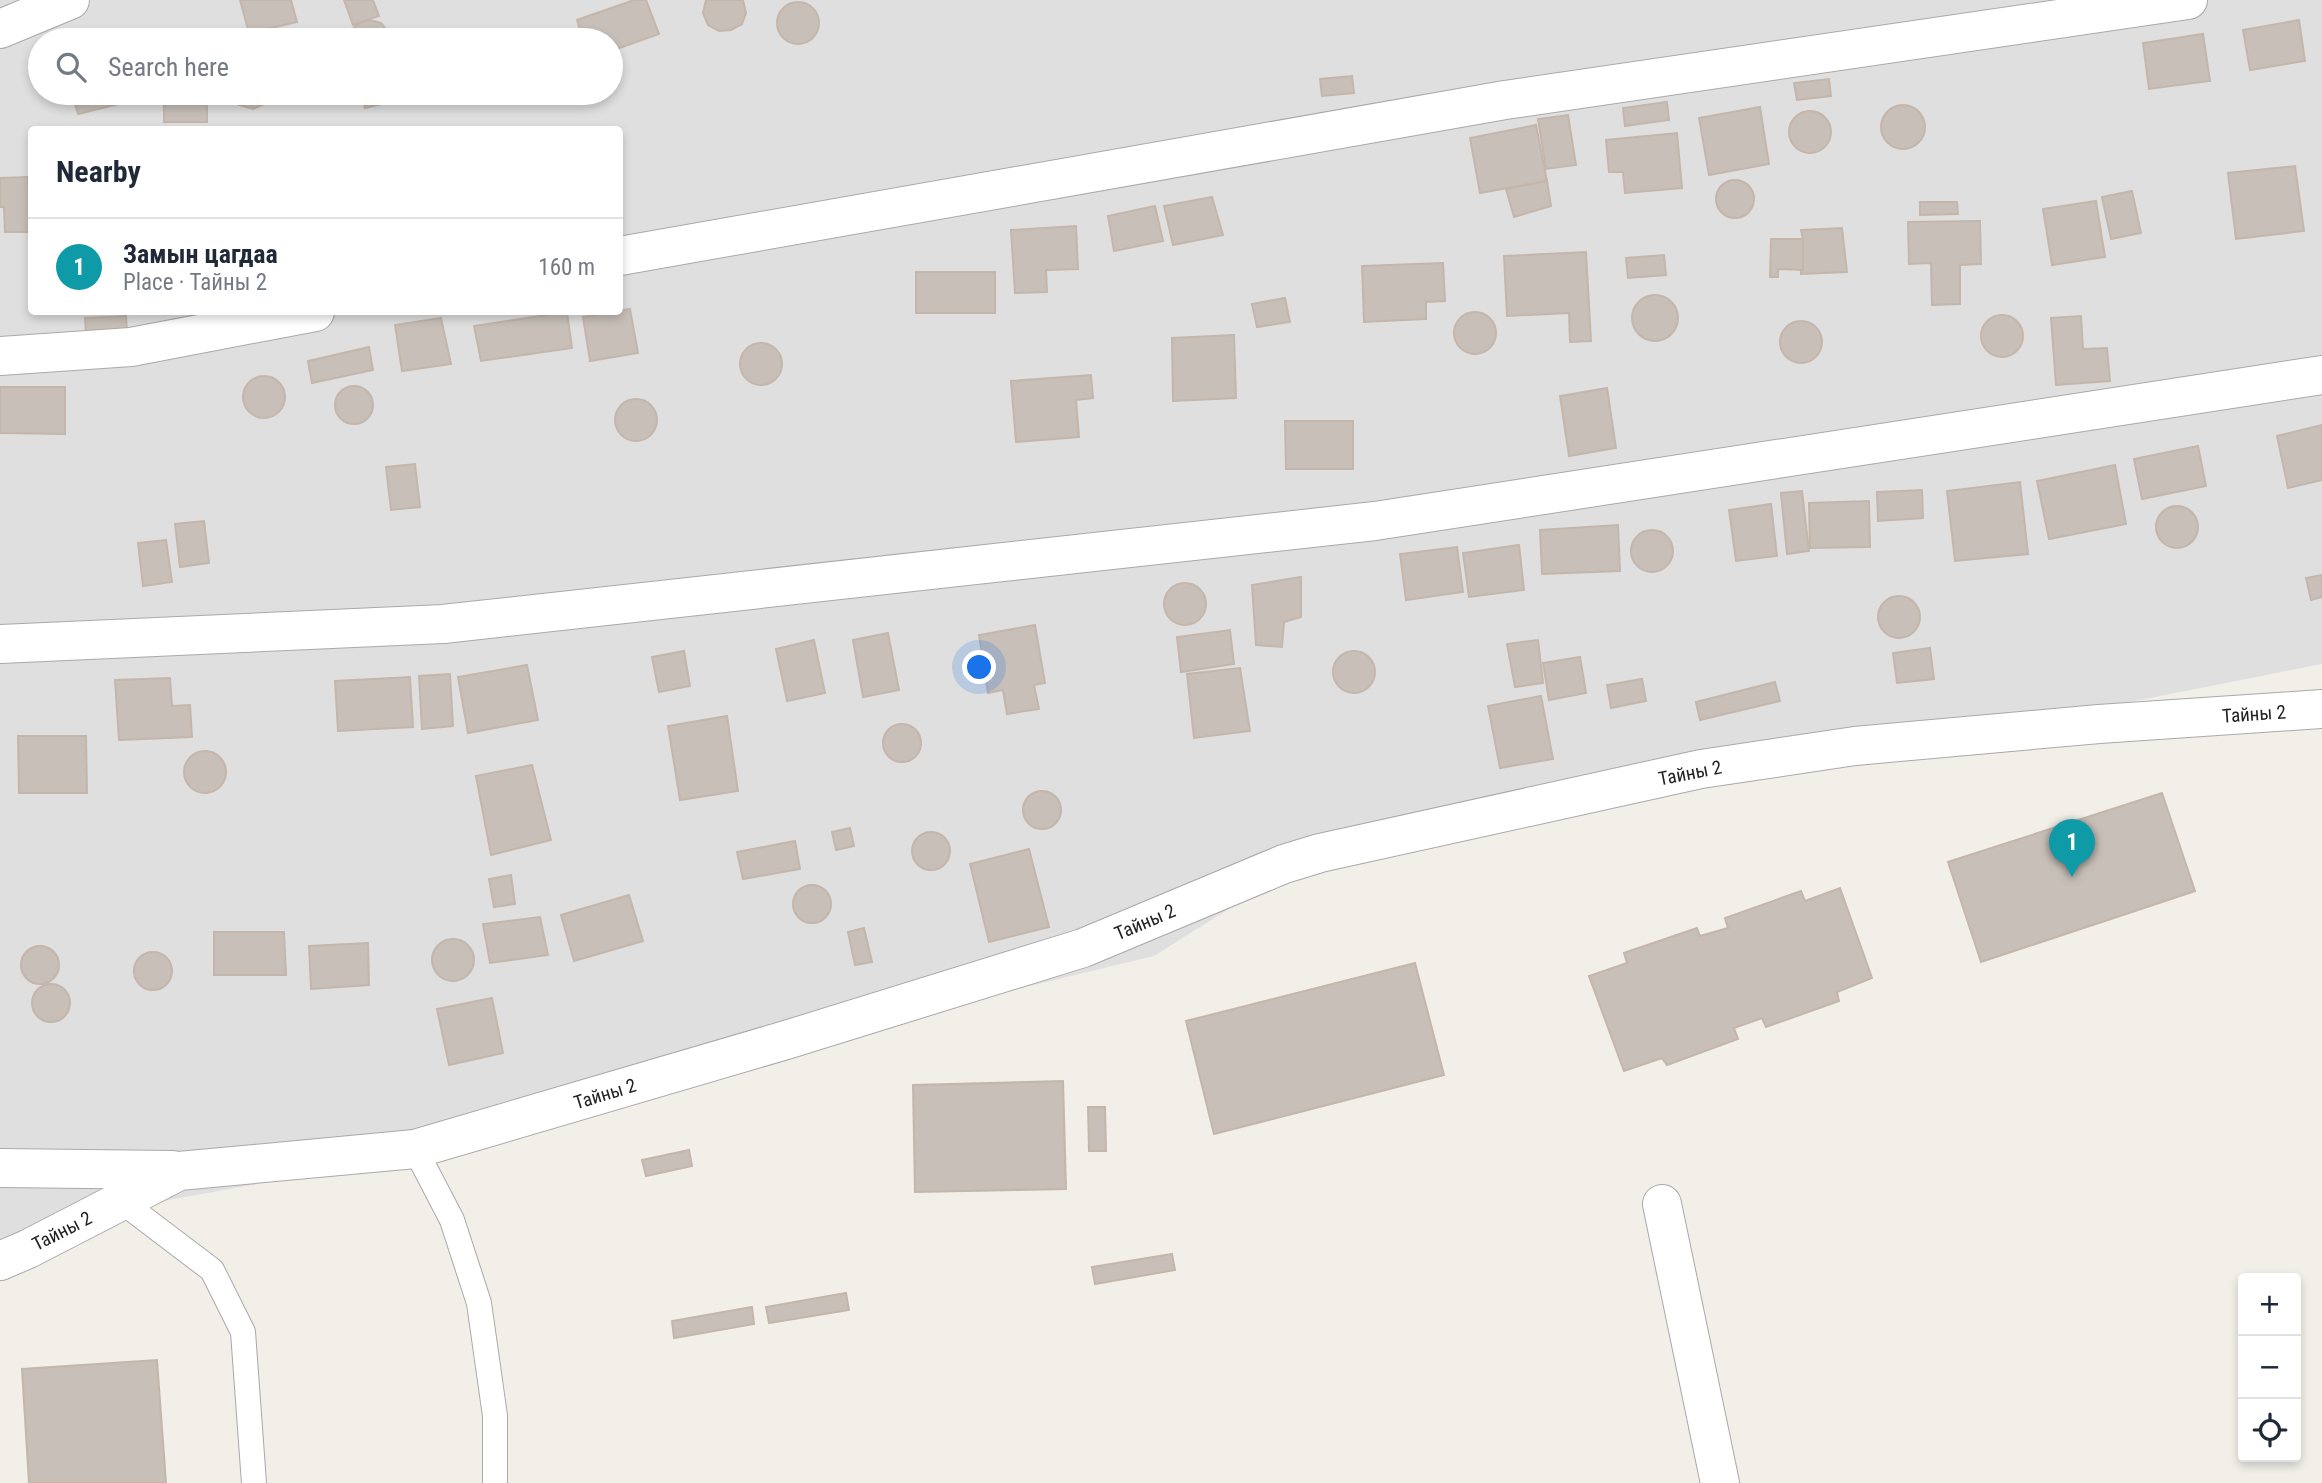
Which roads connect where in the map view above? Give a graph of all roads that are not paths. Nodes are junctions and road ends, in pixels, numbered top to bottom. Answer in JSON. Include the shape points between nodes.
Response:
{"nodes":[{"id":1,"x":70,"y":0,"type":"edge"},
{"id":2,"x":2188,"y":0,"type":"edge"},
{"id":3,"x":0,"y":29,"type":"edge"},
{"id":4,"x":623,"y":255,"type":"edge"},
{"id":5,"x":299,"y":315,"type":"edge"},
{"id":6,"x":0,"y":356,"type":"edge"},
{"id":7,"x":2322,"y":375,"type":"edge"},
{"id":8,"x":0,"y":644,"type":"edge"},
{"id":9,"x":2322,"y":709,"type":"edge"},
{"id":10,"x":415,"y":1149,"type":"junction"},
{"id":11,"x":0,"y":1168,"type":"edge"},
{"id":12,"x":179,"y":1171,"type":"junction"},
{"id":13,"x":121,"y":1200,"type":"junction"},
{"id":14,"x":1662,"y":1204,"type":"dead end"},
{"id":15,"x":0,"y":1261,"type":"edge"},
{"id":16,"x":254,"y":1483,"type":"edge"},
{"id":17,"x":495,"y":1483,"type":"edge"},
{"id":18,"x":1720,"y":1483,"type":"edge"}],
"edges":[{"from":1,"to":3,"type":"street"},
{"from":2,"to":4,"type":"street","via":[[1505,100]]},
{"from":5,"to":6,"type":"street","via":[[131,347]]},
{"from":7,"to":8,"type":"street","via":[[1375,520],[443,624]]},
{"from":9,"to":10,"type":"street","name":"Тайны 2","via":[[1855,746],[1701,769],[1320,853],[1083,948]]},
{"from":10,"to":12,"type":"street","name":"Тайны 2"},
{"from":10,"to":17,"type":"lane","via":[[452,1220],[479,1303],[495,1416]]},
{"from":11,"to":12,"type":"street"},
{"from":12,"to":13,"type":"street","name":"Тайны 2"},
{"from":13,"to":15,"type":"street","name":"Тайны 2"},
{"from":13,"to":16,"type":"lane","via":[[212,1270],[243,1332]]},
{"from":14,"to":18,"type":"street"}]}
